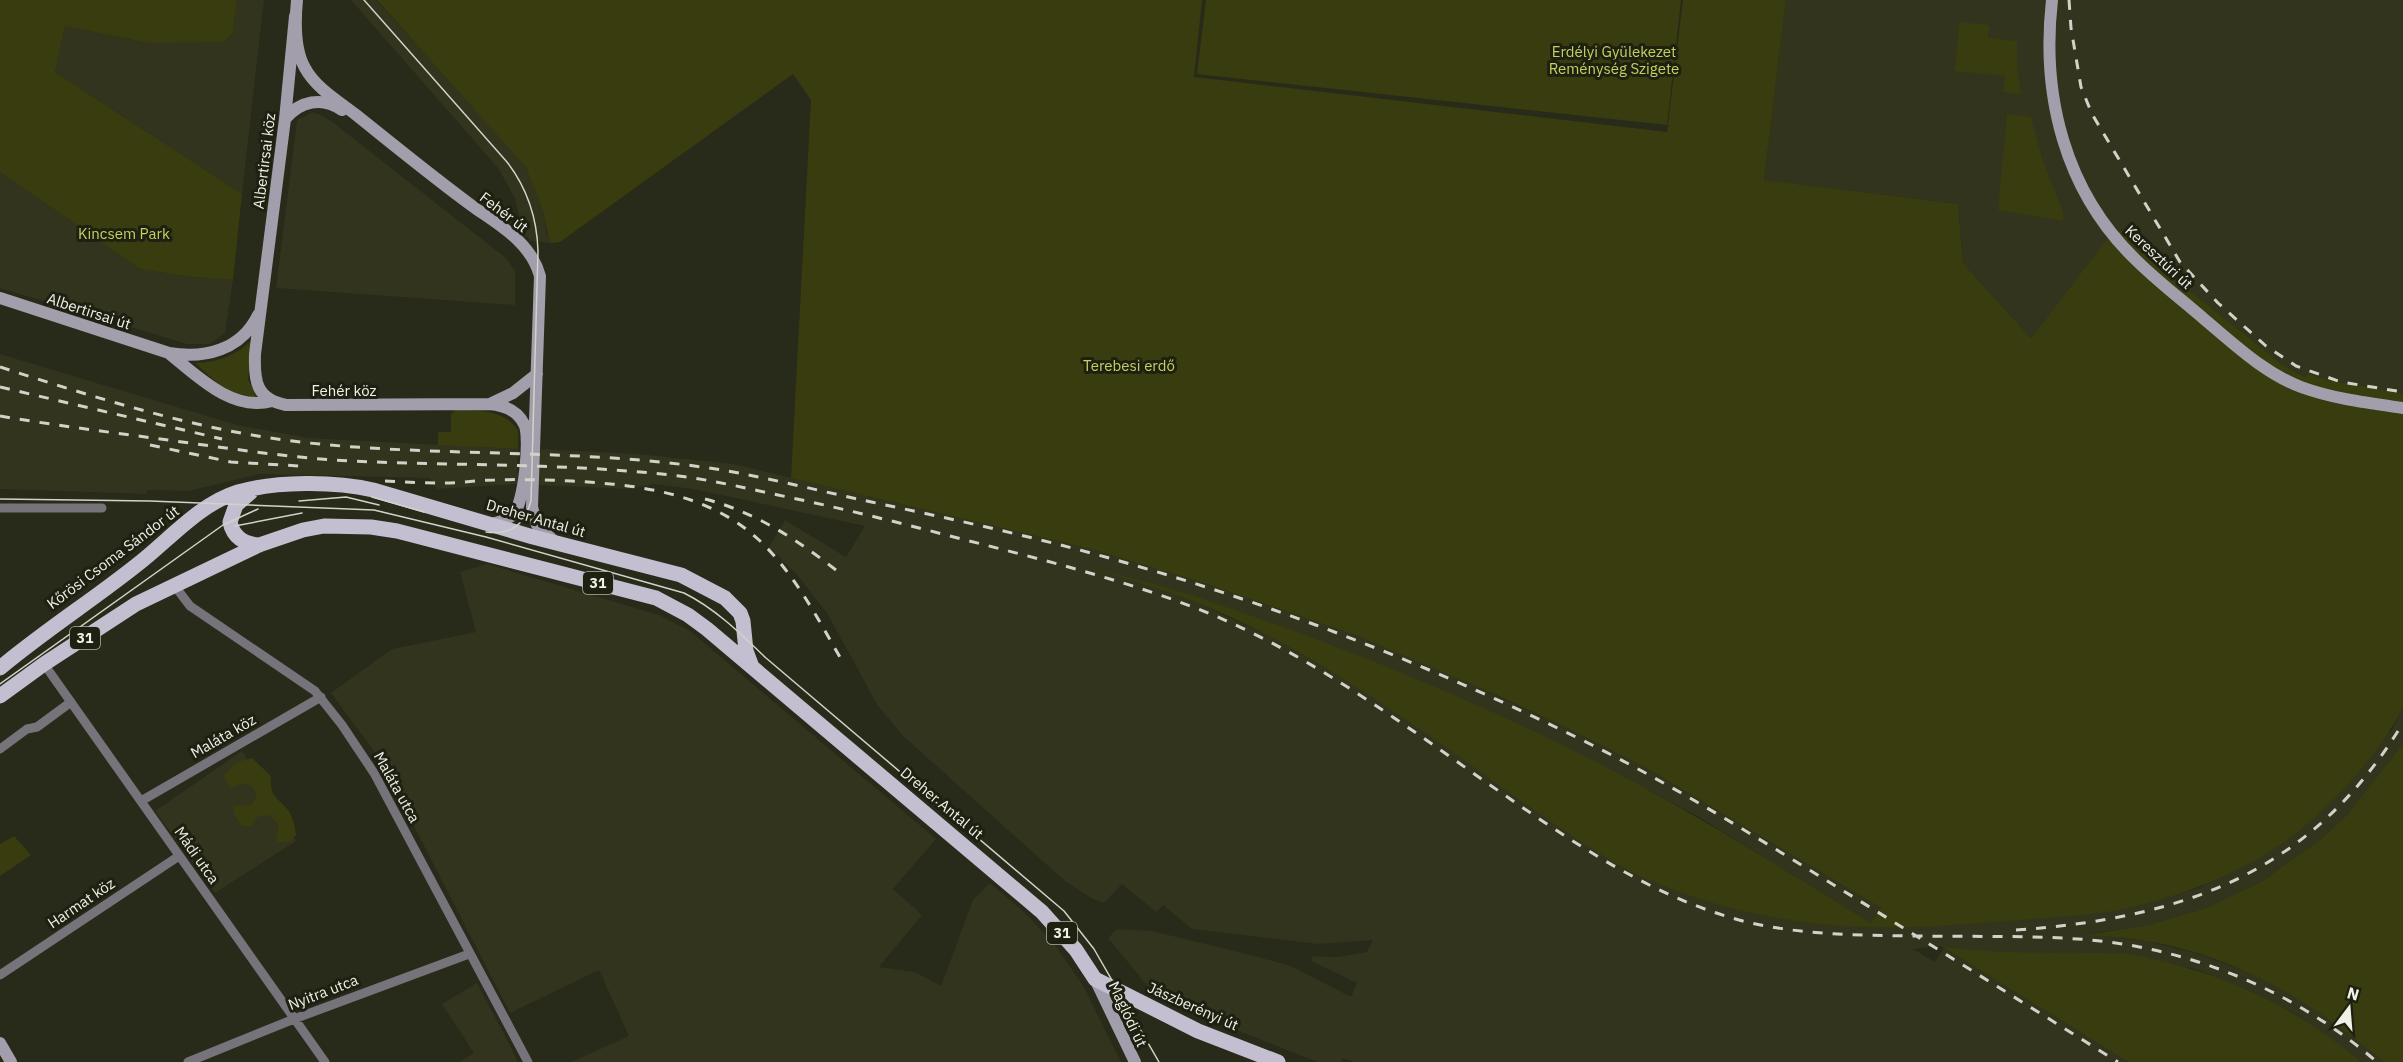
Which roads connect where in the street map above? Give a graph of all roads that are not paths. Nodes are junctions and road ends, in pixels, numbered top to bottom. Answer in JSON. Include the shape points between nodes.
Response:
{"nodes":[{"id":1,"x":297,"y":0,"type":"edge"},
{"id":2,"x":2052,"y":0,"type":"edge"},
{"id":3,"x":296,"y":16,"type":"junction"},
{"id":4,"x":285,"y":119,"type":"junction"},
{"id":5,"x":418,"y":165,"type":"junction"},
{"id":6,"x":0,"y":298,"type":"edge"},
{"id":7,"x":261,"y":309,"type":"junction"},
{"id":8,"x":169,"y":353,"type":"junction"},
{"id":9,"x":537,"y":374,"type":"junction"},
{"id":10,"x":272,"y":401,"type":"junction"},
{"id":11,"x":489,"y":404,"type":"junction"},
{"id":12,"x":2403,"y":408,"type":"edge"},
{"id":13,"x":256,"y":488,"type":"junction"},
{"id":14,"x":0,"y":508,"type":"edge"},
{"id":15,"x":102,"y":508,"type":"dead end"},
{"id":16,"x":492,"y":524,"type":"junction"},
{"id":17,"x":559,"y":544,"type":"junction"},
{"id":18,"x":259,"y":545,"type":"junction"},
{"id":19,"x":174,"y":585,"type":"junction"},
{"id":20,"x":743,"y":621,"type":"junction"},
{"id":21,"x":707,"y":629,"type":"junction"},
{"id":22,"x":44,"y":664,"type":"junction"},
{"id":23,"x":752,"y":667,"type":"junction"},
{"id":24,"x":0,"y":668,"type":"edge"},
{"id":25,"x":0,"y":696,"type":"edge"},
{"id":26,"x":321,"y":697,"type":"junction"},
{"id":27,"x":71,"y":702,"type":"junction"},
{"id":28,"x":0,"y":749,"type":"edge"},
{"id":29,"x":141,"y":801,"type":"junction"},
{"id":30,"x":179,"y":856,"type":"junction"},
{"id":31,"x":469,"y":954,"type":"junction"},
{"id":32,"x":0,"y":975,"type":"edge"},
{"id":33,"x":1095,"y":979,"type":"junction"},
{"id":34,"x":294,"y":1018,"type":"junction"},
{"id":35,"x":0,"y":1043,"type":"edge"},
{"id":36,"x":11,"y":1062,"type":"edge"},
{"id":37,"x":188,"y":1062,"type":"edge"},
{"id":38,"x":325,"y":1062,"type":"edge"},
{"id":39,"x":528,"y":1062,"type":"edge"},
{"id":40,"x":1135,"y":1062,"type":"edge"},
{"id":41,"x":1278,"y":1062,"type":"edge"}],
"edges":[{"from":1,"to":3,"type":"main road","name":"Fehér út"},
{"from":2,"to":12,"type":"main road","name":"Keresztúri út","via":[[2049,63],[2056,119],[2080,185],[2115,238],[2246,354],[2282,378],[2343,399]]},
{"from":3,"to":4,"type":"main road","name":"Albertirsai köz"},
{"from":3,"to":5,"type":"main road","name":"Fehér út","via":[[298,48],[308,73]]},
{"from":4,"to":5,"type":"main road","name":"Fehér út","via":[[299,106],[312,102],[331,104],[392,151]]},
{"from":4,"to":7,"type":"main road","name":"Albertirsai köz"},
{"from":5,"to":9,"type":"main road","name":"Fehér út","via":[[509,232],[533,257],[540,276]]},
{"from":6,"to":8,"type":"main road","name":"Albertirsai út"},
{"from":7,"to":8,"type":"main road","name":"Albertirsai köz","via":[[252,328],[235,343],[199,356]]},
{"from":7,"to":10,"type":"main road","name":"Albertirsai köz","via":[[254,373],[259,389]]},
{"from":8,"to":10,"type":"main road","name":"Fehér köz","via":[[233,398],[251,404]]},
{"from":9,"to":11,"type":"main road","via":[[513,393]]},
{"from":9,"to":17,"type":"main road","name":"Fehér út","via":[[532,507],[537,525]]},
{"from":10,"to":11,"type":"main road","name":"Fehér köz","via":[[286,405]]},
{"from":11,"to":16,"type":"main road","name":"Fehér köz","via":[[510,409],[526,428],[520,505],[505,520]]},
{"from":13,"to":16,"type":"main road","name":"Dreher Antal út","number":"31","via":[[350,484]]},
{"from":13,"to":18,"type":"main road","via":[[236,505],[230,522],[236,536]]},
{"from":13,"to":24,"type":"main road","name":"Kőrösi Csoma Sándor út","number":"31","via":[[221,500],[197,516]]},
{"from":14,"to":15,"type":"street"},
{"from":16,"to":17,"type":"main road","name":"Dreher Antal út","number":"31"},
{"from":17,"to":20,"type":"main road","name":"Dreher Antal út","number":"31","via":[[681,575],[726,598]]},
{"from":18,"to":19,"type":"main road","number":"31"},
{"from":18,"to":21,"type":"main road","name":"Dreher Antal út","number":"31","via":[[324,526],[397,531],[656,598]]},
{"from":19,"to":22,"type":"main road","number":"31","via":[[136,604]]},
{"from":19,"to":26,"type":"street","name":"Maláta utca","via":[[190,606]]},
{"from":20,"to":21,"type":"main road","via":[[736,632],[729,634]]},
{"from":20,"to":23,"type":"main road"},
{"from":21,"to":23,"type":"main road","name":"Dreher Antal út","number":"31"},
{"from":22,"to":25,"type":"main road","number":"31"},
{"from":22,"to":27,"type":"street","name":"Mádi utca"},
{"from":23,"to":33,"type":"main road","name":"Dreher Antal út","number":"31","via":[[1042,912],[1076,950]]},
{"from":26,"to":29,"type":"street","name":"Maláta köz"},
{"from":26,"to":31,"type":"street","name":"Maláta utca","via":[[374,773]]},
{"from":27,"to":28,"type":"street"},
{"from":27,"to":29,"type":"street","name":"Mádi utca"},
{"from":29,"to":30,"type":"street","name":"Mádi utca"},
{"from":30,"to":32,"type":"street","name":"Harmat köz"},
{"from":30,"to":34,"type":"street","name":"Mádi utca"},
{"from":31,"to":34,"type":"street","name":"Nyitra utca"},
{"from":31,"to":39,"type":"street","name":"Maláta utca"},
{"from":33,"to":40,"type":"main road","name":"Maglódi út"},
{"from":33,"to":41,"type":"main road","name":"Jászberényi út","number":"31","via":[[1198,1031]]},
{"from":34,"to":37,"type":"street","name":"Nyitra utca"},
{"from":34,"to":38,"type":"street","name":"Mádi utca"},
{"from":35,"to":36,"type":"main road"}]}
